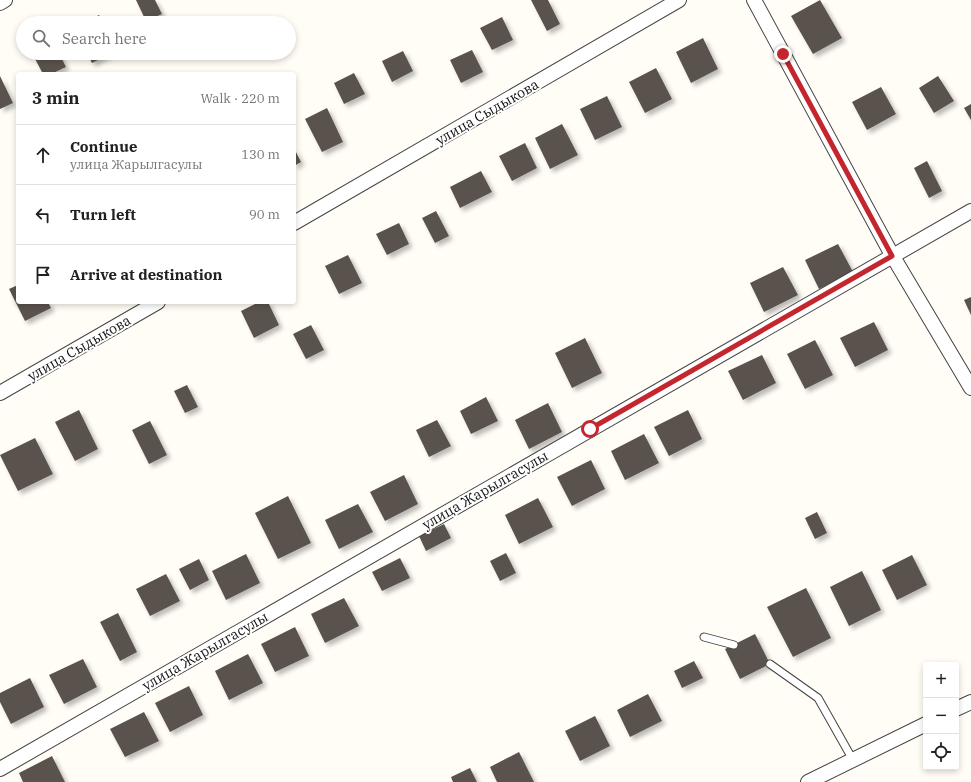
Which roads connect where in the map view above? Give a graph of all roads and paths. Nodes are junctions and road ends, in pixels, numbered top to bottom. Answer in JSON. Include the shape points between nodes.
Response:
{"nodes":[{"id":1,"x":5,"y":0,"type":"edge"},
{"id":2,"x":679,"y":0,"type":"edge"},
{"id":3,"x":754,"y":0,"type":"edge"},
{"id":4,"x":0,"y":3,"type":"edge"},
{"id":5,"x":971,"y":211,"type":"edge"},
{"id":6,"x":296,"y":222,"type":"edge"},
{"id":7,"x":892,"y":256,"type":"junction"},
{"id":8,"x":155,"y":304,"type":"edge"},
{"id":9,"x":971,"y":388,"type":"edge"},
{"id":10,"x":0,"y":393,"type":"edge"},
{"id":11,"x":704,"y":637,"type":"dead end"},
{"id":12,"x":734,"y":645,"type":"dead end"},
{"id":13,"x":770,"y":664,"type":"dead end"},
{"id":14,"x":971,"y":702,"type":"edge"},
{"id":15,"x":959,"y":708,"type":"edge"},
{"id":16,"x":923,"y":725,"type":"edge"},
{"id":17,"x":853,"y":760,"type":"junction"},
{"id":18,"x":0,"y":769,"type":"edge"},
{"id":19,"x":808,"y":782,"type":"edge"}],
"edges":[{"from":1,"to":4,"type":"street"},
{"from":2,"to":6,"type":"street","name":"улица Сыдыкова"},
{"from":3,"to":7,"type":"street"},
{"from":5,"to":7,"type":"street","name":"улица Жарылгасулы"},
{"from":7,"to":9,"type":"street"},
{"from":7,"to":18,"type":"street","name":"улица Жарылгасулы"},
{"from":8,"to":10,"type":"street","name":"улица Сыдыкова"},
{"from":11,"to":12,"type":"lane"},
{"from":13,"to":17,"type":"lane","via":[[818,698]]},
{"from":14,"to":15,"type":"street"},
{"from":16,"to":17,"type":"street"},
{"from":17,"to":19,"type":"street"}]}
